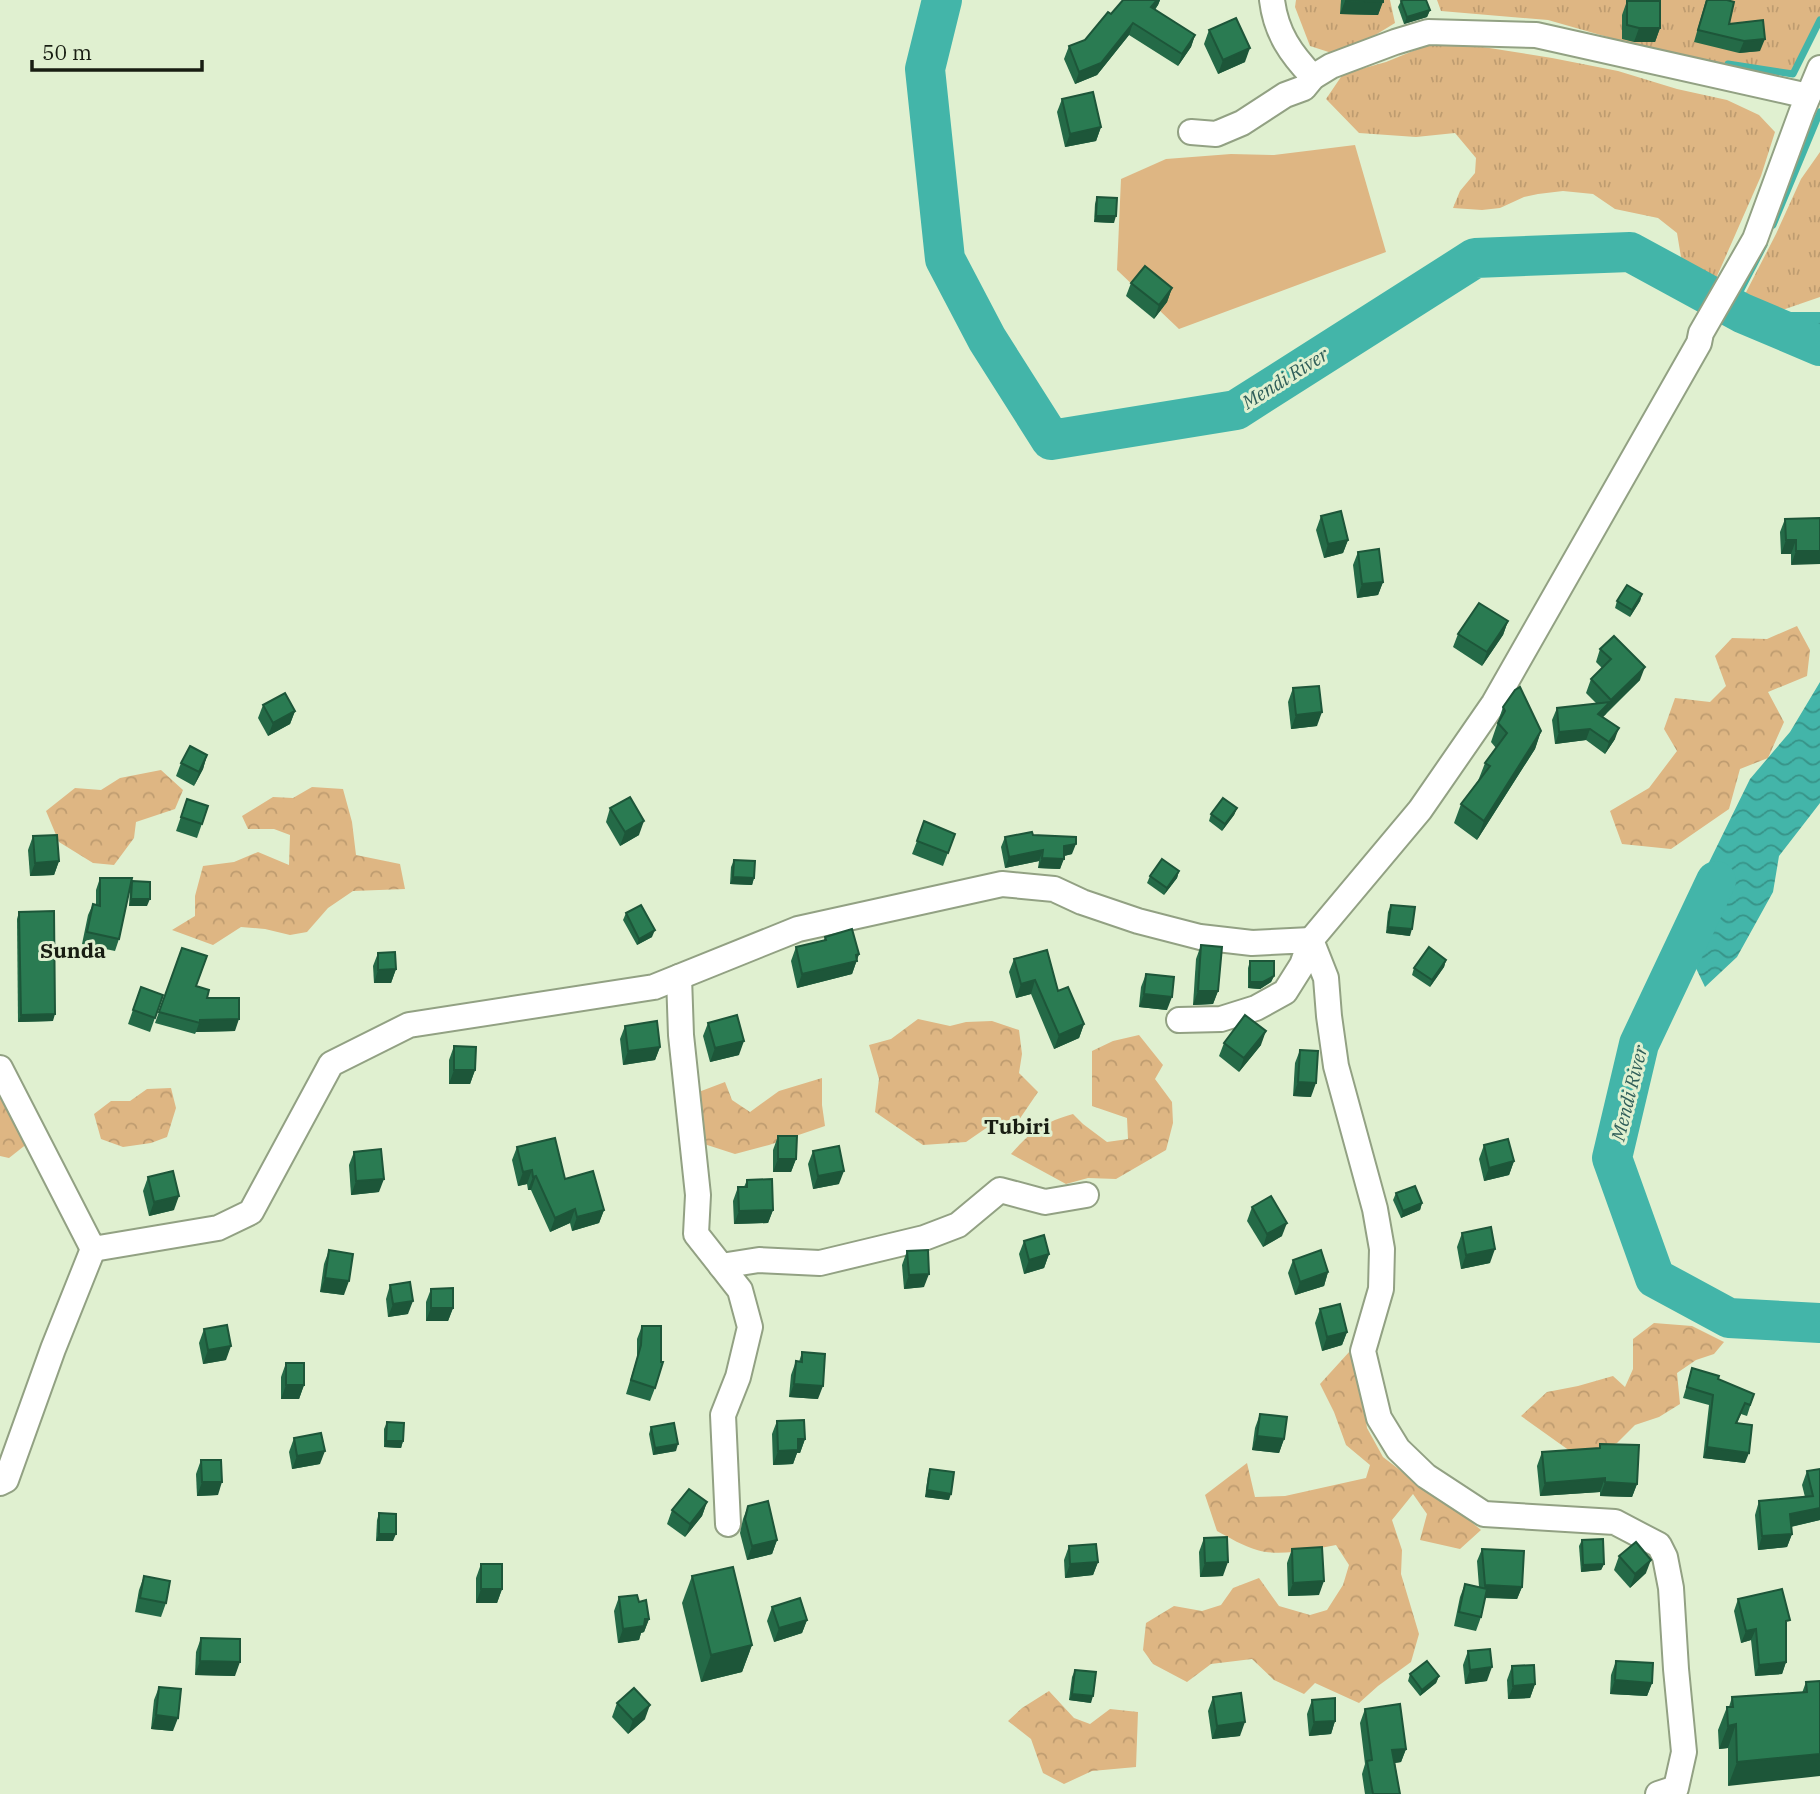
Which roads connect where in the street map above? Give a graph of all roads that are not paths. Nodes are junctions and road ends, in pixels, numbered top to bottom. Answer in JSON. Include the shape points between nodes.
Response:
{"nodes":[{"id":1,"x":1272,"y":0,"type":"edge"},
{"id":2,"x":1820,"y":68,"type":"edge"},
{"id":3,"x":1313,"y":77,"type":"junction"},
{"id":4,"x":1808,"y":96,"type":"junction"},
{"id":5,"x":1191,"y":132,"type":"dead end"},
{"id":6,"x":1311,"y":940,"type":"junction"},
{"id":7,"x":679,"y":977,"type":"junction"},
{"id":8,"x":1180,"y":1020,"type":"dead end"},
{"id":9,"x":0,"y":1068,"type":"edge"},
{"id":10,"x":1086,"y":1195,"type":"dead end"},
{"id":11,"x":93,"y":1248,"type":"junction"},
{"id":12,"x":722,"y":1266,"type":"junction"},
{"id":13,"x":0,"y":1483,"type":"edge"},
{"id":14,"x":728,"y":1524,"type":"dead end"},
{"id":15,"x":1658,"y":1794,"type":"edge"}],
"edges":[{"from":1,"to":3,"type":"street","via":[[1284,42]]},
{"from":2,"to":4,"type":"street"},
{"from":3,"to":4,"type":"street","via":[[1395,42],[1428,33],[1463,33],[1536,36]]},
{"from":3,"to":5,"type":"street","via":[[1304,88],[1216,134]]},
{"from":4,"to":6,"type":"street","via":[[1755,239],[1494,704],[1420,810]]},
{"from":6,"to":7,"type":"street","via":[[1252,943],[1200,937],[1138,921],[1055,889],[1002,884],[798,929]]},
{"from":6,"to":8,"type":"street","via":[[1285,992],[1221,1019]]},
{"from":6,"to":15,"type":"street","via":[[1326,978],[1336,1066],[1382,1248],[1381,1289],[1363,1351],[1379,1418],[1398,1449],[1426,1476],[1484,1514],[1615,1522],[1659,1545],[1671,1588],[1684,1752],[1676,1788]]},
{"from":7,"to":11,"type":"street","via":[[654,987],[409,1025],[331,1064],[251,1212],[218,1228]]},
{"from":7,"to":12,"type":"street","via":[[698,1195],[696,1234]]},
{"from":9,"to":11,"type":"street"},
{"from":10,"to":12,"type":"street","via":[[1045,1202],[1000,1190],[958,1225],[924,1238],[820,1264],[759,1260]]},
{"from":11,"to":13,"type":"street","via":[[6,1480]]},
{"from":12,"to":14,"type":"street","via":[[740,1290],[750,1327],[723,1415]]}]}
